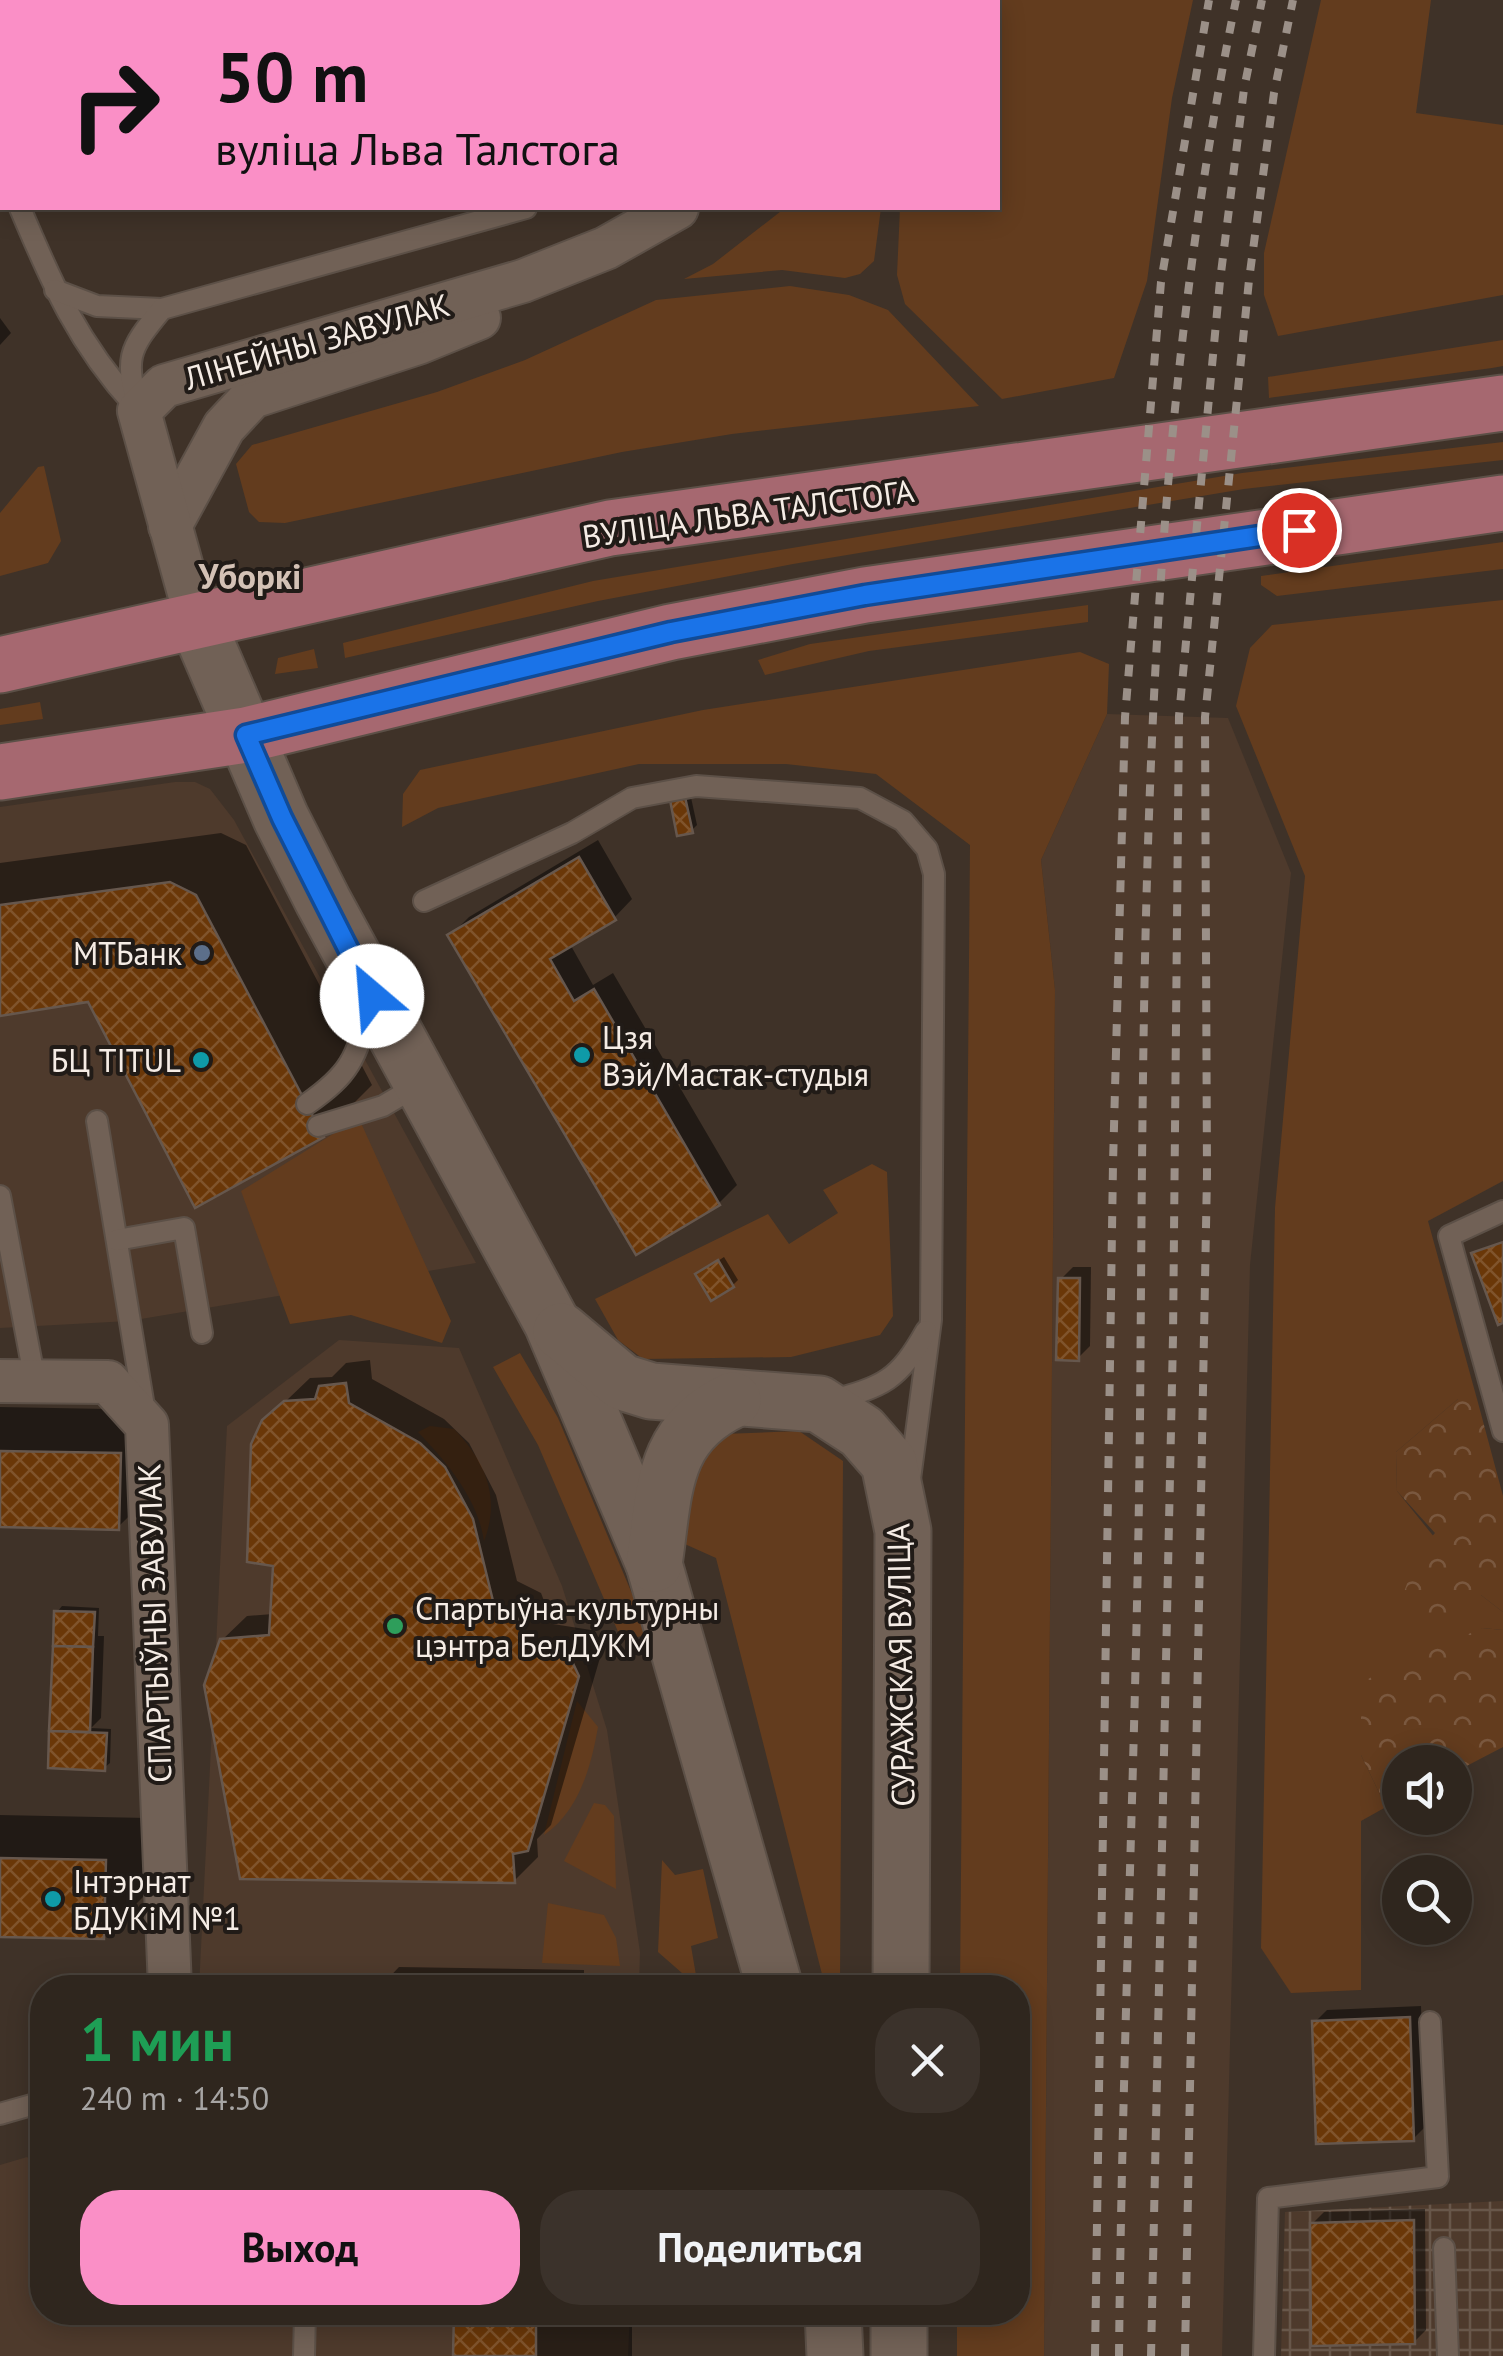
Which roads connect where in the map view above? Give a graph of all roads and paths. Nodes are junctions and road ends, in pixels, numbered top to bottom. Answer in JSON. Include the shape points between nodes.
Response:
{"nodes":[{"id":1,"x":21,"y":210,"type":"edge"},
{"id":2,"x":511,"y":210,"type":"edge"},
{"id":3,"x":674,"y":210,"type":"edge"},
{"id":4,"x":697,"y":210,"type":"edge"},
{"id":5,"x":467,"y":216,"type":"edge"},
{"id":6,"x":55,"y":290,"type":"junction"},
{"id":7,"x":162,"y":309,"type":"junction"},
{"id":8,"x":1503,"y":403,"type":"edge"},
{"id":9,"x":139,"y":411,"type":"junction"},
{"id":10,"x":1503,"y":503,"type":"edge"},
{"id":11,"x":170,"y":526,"type":"junction"},
{"id":12,"x":196,"y":622,"type":"junction"},
{"id":13,"x":0,"y":665,"type":"edge"},
{"id":14,"x":246,"y":735,"type":"junction"},
{"id":15,"x":0,"y":772,"type":"edge"},
{"id":16,"x":424,"y":901,"type":"dead end"},
{"id":17,"x":372,"y":996,"type":"junction"},
{"id":18,"x":423,"y":1082,"type":"junction"},
{"id":19,"x":306,"y":1104,"type":"dead end"},
{"id":20,"x":96,"y":1122,"type":"dead end"},
{"id":21,"x":318,"y":1126,"type":"dead end"},
{"id":22,"x":0,"y":1196,"type":"edge"},
{"id":23,"x":1503,"y":1212,"type":"edge"},
{"id":24,"x":117,"y":1240,"type":"junction"},
{"id":25,"x":931,"y":1320,"type":"junction"},
{"id":26,"x":552,"y":1323,"type":"junction"},
{"id":27,"x":202,"y":1334,"type":"dead end"},
{"id":28,"x":17,"y":1381,"type":"edge"},
{"id":29,"x":733,"y":1400,"type":"junction"},
{"id":30,"x":819,"y":1404,"type":"junction"},
{"id":31,"x":147,"y":1425,"type":"junction"},
{"id":32,"x":1503,"y":1431,"type":"edge"},
{"id":33,"x":903,"y":1531,"type":"junction"},
{"id":34,"x":654,"y":1564,"type":"junction"},
{"id":35,"x":169,"y":1975,"type":"edge"},
{"id":36,"x":770,"y":1975,"type":"edge"},
{"id":37,"x":901,"y":1975,"type":"edge"},
{"id":38,"x":1430,"y":2022,"type":"dead end"},
{"id":39,"x":30,"y":2105,"type":"edge"},
{"id":40,"x":0,"y":2114,"type":"edge"},
{"id":41,"x":1444,"y":2248,"type":"dead end"},
{"id":42,"x":305,"y":2325,"type":"edge"},
{"id":43,"x":834,"y":2325,"type":"edge"},
{"id":44,"x":900,"y":2325,"type":"edge"},
{"id":45,"x":304,"y":2356,"type":"edge"},
{"id":46,"x":835,"y":2356,"type":"edge"},
{"id":47,"x":899,"y":2356,"type":"edge"},
{"id":48,"x":1264,"y":2356,"type":"edge"},
{"id":49,"x":1448,"y":2356,"type":"edge"}],
"edges":[{"from":1,"to":6,"type":"lane"},
{"from":2,"to":5,"type":"lane"},
{"from":3,"to":9,"type":"street","name":"ЛІНЕЙНЫ ЗАВУЛАК","via":[[606,248],[523,281],[164,386]]},
{"from":4,"to":11,"type":"street","name":"ЛІНЕЙНЫ ЗАВУЛАК","via":[[611,263],[418,343],[252,397],[214,442]]},
{"from":5,"to":7,"type":"lane"},
{"from":6,"to":7,"type":"lane","via":[[97,306]]},
{"from":6,"to":9,"type":"lane","via":[[96,364]]},
{"from":7,"to":9,"type":"lane","name":"ЛІНЕЙНЫ ЗАВУЛАК","via":[[134,342],[128,367]]},
{"from":8,"to":12,"type":"main road","name":"ВУЛІЦА ЛЬВА ТАЛСТОГА","via":[[610,528]]},
{"from":9,"to":11,"type":"street"},
{"from":10,"to":14,"type":"main road","via":[[846,598],[671,632]]},
{"from":11,"to":12,"type":"street"},
{"from":12,"to":13,"type":"main road","name":"ВУЛІЦА ЛЬВА ТАЛСТОГА"},
{"from":12,"to":14,"type":"main road"},
{"from":14,"to":15,"type":"main road"},
{"from":14,"to":17,"type":"main road"},
{"from":16,"to":25,"type":"lane","via":[[632,798],[696,786],[860,798],[904,820],[927,849],[934,874]]},
{"from":17,"to":18,"type":"main road"},
{"from":17,"to":19,"type":"lane","via":[[358,1053],[341,1080]]},
{"from":18,"to":21,"type":"lane","via":[[383,1106]]},
{"from":18,"to":26,"type":"main road"},
{"from":20,"to":24,"type":"lane"},
{"from":22,"to":28,"type":"lane"},
{"from":23,"to":32,"type":"lane","via":[[1449,1236]]},
{"from":24,"to":27,"type":"lane","via":[[184,1228]]},
{"from":24,"to":31,"type":"lane"},
{"from":25,"to":30,"type":"lane","via":[[908,1363],[884,1386]]},
{"from":25,"to":33,"type":"lane"},
{"from":26,"to":29,"type":"main road","via":[[622,1382]]},
{"from":26,"to":34,"type":"main road"},
{"from":28,"to":31,"type":"street","name":"СПАРТЫЎНЫ ЗАВУЛАК","via":[[108,1382]]},
{"from":29,"to":30,"type":"main road"},
{"from":29,"to":34,"type":"main road","via":[[700,1415],[681,1440],[668,1474]]},
{"from":30,"to":33,"type":"main road","name":"СУРАЖСКАЯ ВУЛІЦА","via":[[862,1432],[889,1463]]},
{"from":31,"to":35,"type":"street","name":"СПАРТЫЎНЫ ЗАВУЛАК"},
{"from":33,"to":37,"type":"main road","name":"СУРАЖСКАЯ ВУЛІЦА"},
{"from":34,"to":36,"type":"main road"},
{"from":38,"to":48,"type":"lane","via":[[1438,2177],[1268,2198]]},
{"from":39,"to":40,"type":"lane"},
{"from":41,"to":49,"type":"lane"},
{"from":42,"to":45,"type":"lane"},
{"from":43,"to":46,"type":"main road"},
{"from":44,"to":47,"type":"main road"}]}
